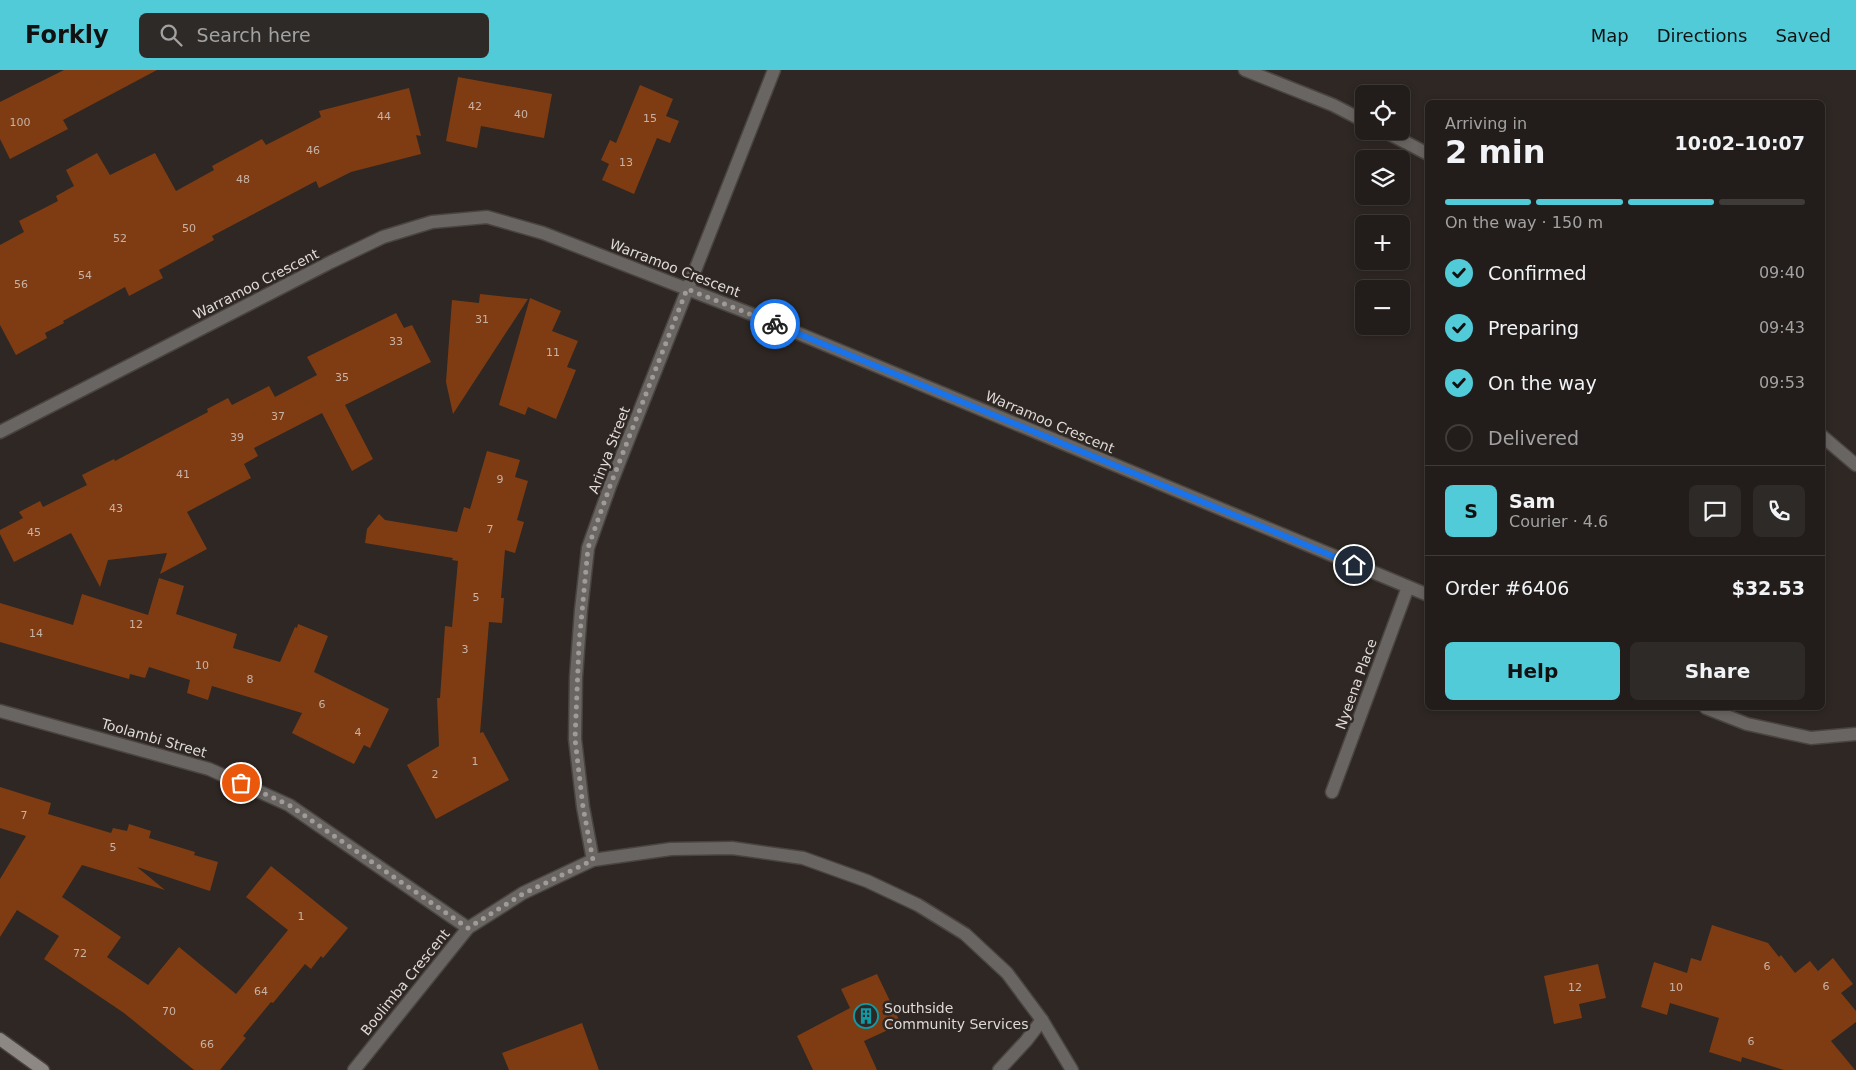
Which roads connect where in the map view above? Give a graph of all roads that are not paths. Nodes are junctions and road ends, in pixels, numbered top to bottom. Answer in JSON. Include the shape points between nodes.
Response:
{"nodes":[{"id":1,"x":774,"y":70,"type":"edge"},
{"id":2,"x":1245,"y":70,"type":"edge"},
{"id":3,"x":1355,"y":116,"type":"edge"},
{"id":4,"x":1401,"y":140,"type":"edge"},
{"id":5,"x":1425,"y":152,"type":"edge"},
{"id":6,"x":687,"y":289,"type":"junction"},
{"id":7,"x":0,"y":432,"type":"edge"},
{"id":8,"x":1825,"y":439,"type":"edge"},
{"id":9,"x":1856,"y":465,"type":"edge"},
{"id":10,"x":1408,"y":587,"type":"junction"},
{"id":11,"x":1425,"y":594,"type":"edge"},
{"id":12,"x":1711,"y":710,"type":"edge"},
{"id":13,"x":0,"y":711,"type":"edge"},
{"id":14,"x":1856,"y":734,"type":"edge"},
{"id":15,"x":1332,"y":792,"type":"dead end"},
{"id":16,"x":593,"y":860,"type":"junction"},
{"id":17,"x":468,"y":928,"type":"junction"},
{"id":18,"x":1042,"y":1020,"type":"junction"},
{"id":19,"x":0,"y":1039,"type":"edge"},
{"id":20,"x":43,"y":1070,"type":"edge"},
{"id":21,"x":354,"y":1070,"type":"edge"},
{"id":22,"x":999,"y":1070,"type":"edge"},
{"id":23,"x":1072,"y":1070,"type":"edge"}],
"edges":[{"from":1,"to":6,"type":"street","name":"Arinya Street"},
{"from":2,"to":3,"type":"street"},
{"from":4,"to":5,"type":"street"},
{"from":6,"to":7,"type":"street","name":"Warramoo Crescent","via":[[543,233],[487,217],[432,222],[382,237]]},
{"from":6,"to":10,"type":"street","name":"Warramoo Crescent"},
{"from":6,"to":16,"type":"street","name":"Arinya Street","via":[[588,548],[576,677],[575,739]]},
{"from":8,"to":9,"type":"street"},
{"from":10,"to":11,"type":"street","name":"Warramoo Crescent"},
{"from":10,"to":15,"type":"street","name":"Nyeena Place"},
{"from":12,"to":14,"type":"street","via":[[1746,724],[1811,738]]},
{"from":13,"to":17,"type":"street","name":"Toolambi Street","via":[[209,769],[289,805]]},
{"from":16,"to":17,"type":"street","name":"Boolimba Crescent","via":[[523,894]]},
{"from":16,"to":18,"type":"street","name":"Boolimba Crescent","via":[[672,849],[732,848],[803,858],[918,904],[964,934],[1007,973]]},
{"from":17,"to":21,"type":"street","name":"Boolimba Crescent"},
{"from":18,"to":22,"type":"street"},
{"from":18,"to":23,"type":"street","name":"Boolimba Crescent"},
{"from":19,"to":20,"type":"street"}]}
